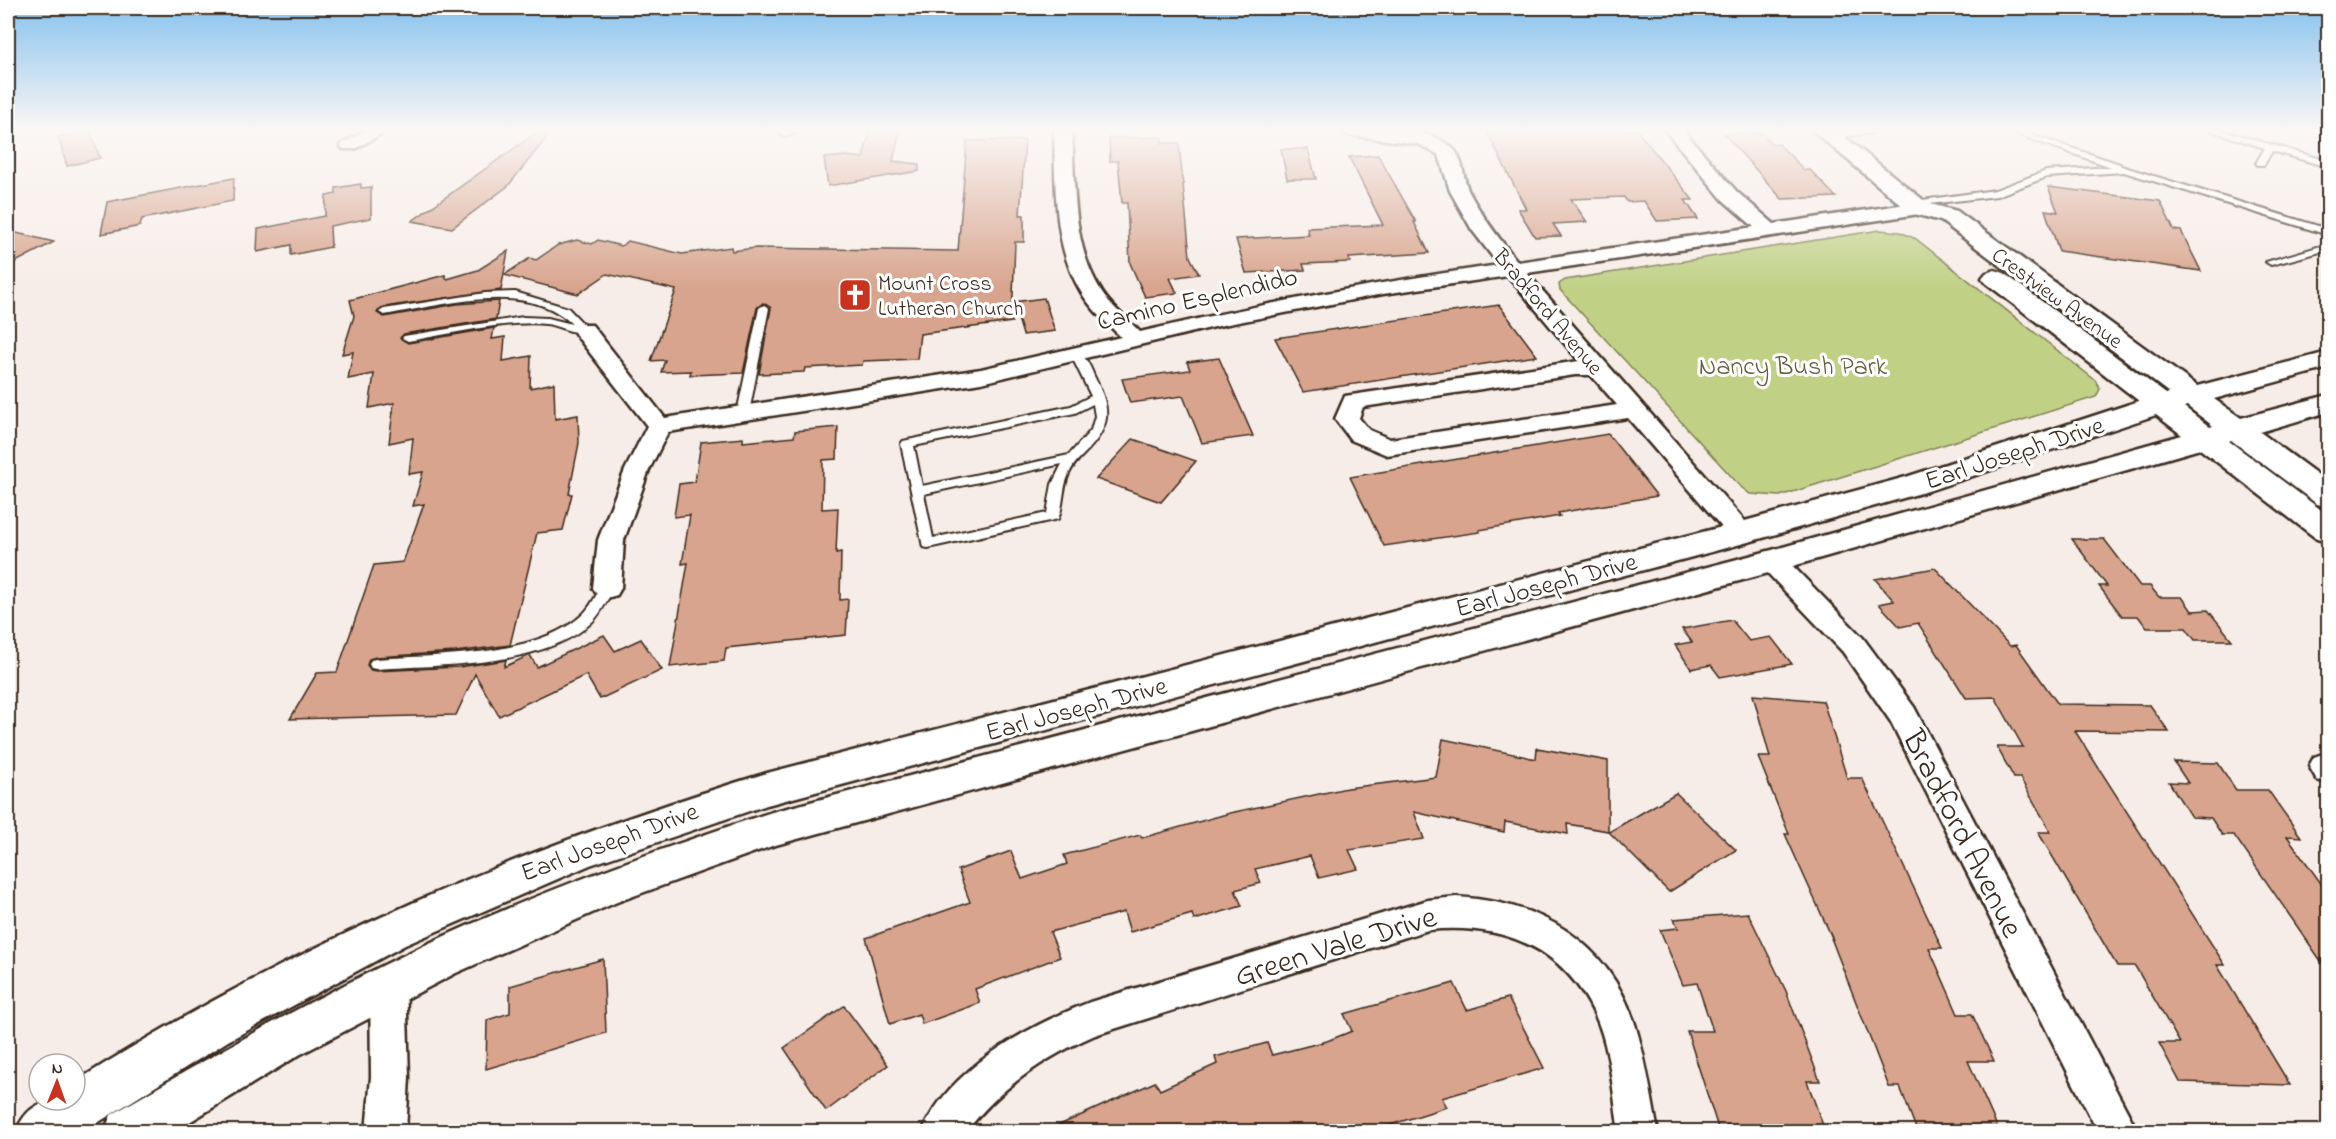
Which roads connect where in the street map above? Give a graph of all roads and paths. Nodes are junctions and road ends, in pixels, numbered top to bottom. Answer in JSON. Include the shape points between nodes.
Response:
{"nodes":[{"id":1,"x":1066,"y":183,"type":"edge"},
{"id":2,"x":1457,"y":183,"type":"edge"},
{"id":3,"x":1719,"y":183,"type":"edge"},
{"id":4,"x":1889,"y":183,"type":"edge"},
{"id":5,"x":2022,"y":183,"type":"edge"},
{"id":6,"x":2171,"y":183,"type":"edge"},
{"id":7,"x":1917,"y":206,"type":"junction"},
{"id":8,"x":1770,"y":230,"type":"junction"},
{"id":9,"x":2328,"y":231,"type":"edge"},
{"id":10,"x":2328,"y":247,"type":"edge"},
{"id":11,"x":2271,"y":262,"type":"dead end"},
{"id":12,"x":1514,"y":269,"type":"junction"},
{"id":13,"x":764,"y":308,"type":"dead end"},
{"id":14,"x":384,"y":312,"type":"dead end"},
{"id":15,"x":584,"y":330,"type":"junction"},
{"id":16,"x":408,"y":338,"type":"dead end"},
{"id":17,"x":1135,"y":339,"type":"junction"},
{"id":18,"x":1077,"y":355,"type":"junction"},
{"id":19,"x":2328,"y":360,"type":"edge"},
{"id":20,"x":1597,"y":368,"type":"junction"},
{"id":21,"x":1096,"y":398,"type":"junction"},
{"id":22,"x":2177,"y":400,"type":"junction"},
{"id":23,"x":2328,"y":403,"type":"edge"},
{"id":24,"x":1633,"y":410,"type":"junction"},
{"id":25,"x":743,"y":413,"type":"junction"},
{"id":26,"x":659,"y":426,"type":"junction"},
{"id":27,"x":2238,"y":428,"type":"junction"},
{"id":28,"x":2207,"y":437,"type":"junction"},
{"id":29,"x":1074,"y":458,"type":"junction"},
{"id":30,"x":918,"y":491,"type":"junction"},
{"id":31,"x":2328,"y":497,"type":"edge"},
{"id":32,"x":2328,"y":531,"type":"edge"},
{"id":33,"x":1741,"y":533,"type":"junction"},
{"id":34,"x":1772,"y":561,"type":"junction"},
{"id":35,"x":607,"y":588,"type":"joint"},
{"id":36,"x":376,"y":664,"type":"dead end"},
{"id":37,"x":374,"y":939,"type":"junction"},
{"id":38,"x":388,"y":982,"type":"junction"},
{"id":39,"x":40,"y":1131,"type":"edge"},
{"id":40,"x":128,"y":1131,"type":"edge"},
{"id":41,"x":386,"y":1131,"type":"edge"},
{"id":42,"x":941,"y":1131,"type":"edge"},
{"id":43,"x":1639,"y":1131,"type":"edge"},
{"id":44,"x":2119,"y":1131,"type":"edge"}],
"edges":[{"from":1,"to":17,"type":"street","via":[[1077,264],[1092,294]]},
{"from":2,"to":12,"type":"street","name":"Bradford Avenue","via":[[1482,230]]},
{"from":3,"to":8,"type":"street"},
{"from":4,"to":7,"type":"main road","name":"Crestview Avenue"},
{"from":5,"to":7,"type":"lane","via":[[1997,193]]},
{"from":6,"to":9,"type":"lane"},
{"from":7,"to":8,"type":"street","name":"Camino Esplendido"},
{"from":7,"to":22,"type":"main road","name":"Crestview Avenue","via":[[1919,221]]},
{"from":8,"to":12,"type":"street","name":"Camino Esplendido"},
{"from":10,"to":11,"type":"lane"},
{"from":12,"to":17,"type":"street","name":"Camino Esplendido","via":[[1310,301]]},
{"from":12,"to":20,"type":"street","name":"Bradford Avenue"},
{"from":13,"to":25,"type":"lane"},
{"from":14,"to":15,"type":"lane","via":[[515,295],[564,310]]},
{"from":15,"to":16,"type":"lane","via":[[548,321],[523,320]]},
{"from":15,"to":26,"type":"street"},
{"from":17,"to":18,"type":"street","name":"Camino Esplendido"},
{"from":18,"to":21,"type":"lane"},
{"from":18,"to":25,"type":"street","name":"Camino Esplendido","via":[[902,390]]},
{"from":19,"to":22,"type":"main road","name":"Earl Joseph Drive"},
{"from":20,"to":24,"type":"street","name":"Bradford Avenue"},
{"from":20,"to":24,"type":"street","via":[[1353,401],[1347,420],[1360,435],[1387,447]]},
{"from":21,"to":29,"type":"lane","via":[[1101,418]]},
{"from":21,"to":30,"type":"lane","via":[[1075,409],[907,444]]},
{"from":22,"to":27,"type":"main road"},
{"from":22,"to":28,"type":"main road"},
{"from":22,"to":33,"type":"main road","name":"Earl Joseph Drive","via":[[1917,484]]},
{"from":23,"to":27,"type":"main road","name":"Earl Joseph Drive"},
{"from":24,"to":33,"type":"street","name":"Bradford Avenue"},
{"from":25,"to":26,"type":"street","name":"Camino Esplendido"},
{"from":26,"to":35,"type":"street","via":[[637,470],[611,540]]},
{"from":27,"to":28,"type":"main road","name":"Earl Joseph Drive"},
{"from":27,"to":31,"type":"main road"},
{"from":28,"to":32,"type":"main road"},
{"from":28,"to":34,"type":"main road","name":"Earl Joseph Drive"},
{"from":29,"to":30,"type":"lane"},
{"from":29,"to":30,"type":"lane","via":[[1056,492],[1053,516],[928,544]]},
{"from":33,"to":37,"type":"main road","name":"Earl Joseph Drive","via":[[699,808],[558,858]]},
{"from":34,"to":38,"type":"main road","name":"Earl Joseph Drive","via":[[772,829],[556,905]]},
{"from":34,"to":44,"type":"street","name":"Bradford Avenue","via":[[1853,645],[1903,715]]},
{"from":35,"to":36,"type":"lane","via":[[584,621],[526,648]]},
{"from":37,"to":38,"type":"main road"},
{"from":37,"to":39,"type":"main road","name":"Earl Joseph Drive","via":[[238,1011]]},
{"from":38,"to":40,"type":"main road","name":"Earl Joseph Drive"},
{"from":38,"to":41,"type":"street","via":[[390,1077]]},
{"from":42,"to":43,"type":"street","name":"Green Vale Drive","via":[[979,1087],[1031,1047],[1060,1031],[1451,911],[1499,915],[1523,923],[1566,949],[1584,966],[1599,986],[1618,1030]]}]}
